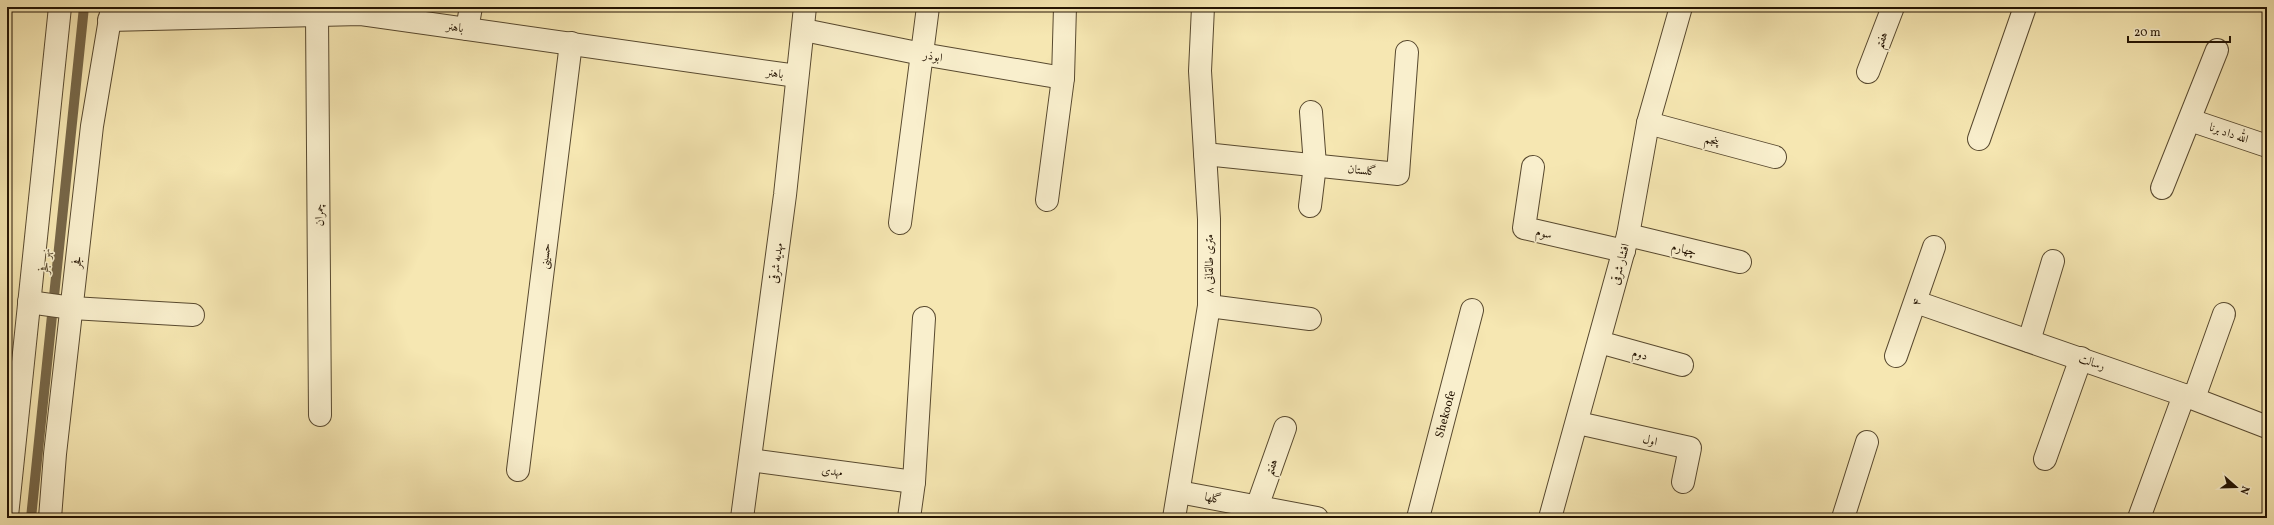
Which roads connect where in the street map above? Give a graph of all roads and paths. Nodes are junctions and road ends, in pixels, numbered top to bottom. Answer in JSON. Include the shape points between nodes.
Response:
{"nodes":[{"id":1,"x":60,"y":7,"type":"edge"},
{"id":2,"x":471,"y":7,"type":"edge"},
{"id":3,"x":805,"y":7,"type":"edge"},
{"id":4,"x":928,"y":7,"type":"edge"},
{"id":5,"x":1065,"y":7,"type":"edge"},
{"id":6,"x":1203,"y":7,"type":"edge"},
{"id":7,"x":1681,"y":7,"type":"edge"},
{"id":8,"x":1893,"y":7,"type":"edge"},
{"id":9,"x":2025,"y":7,"type":"edge"},
{"id":10,"x":362,"y":10,"type":"edge"},
{"id":11,"x":111,"y":14,"type":"edge"},
{"id":12,"x":317,"y":15,"type":"junction"},
{"id":13,"x":467,"y":29,"type":"junction"},
{"id":14,"x":804,"y":30,"type":"junction"},
{"id":15,"x":571,"y":43,"type":"junction"},
{"id":16,"x":2217,"y":50,"type":"dead end"},
{"id":17,"x":1406,"y":52,"type":"dead end"},
{"id":18,"x":922,"y":54,"type":"junction"},
{"id":19,"x":1868,"y":72,"type":"dead end"},
{"id":20,"x":797,"y":76,"type":"junction"},
{"id":21,"x":1063,"y":78,"type":"junction"},
{"id":22,"x":1312,"y":112,"type":"dead end"},
{"id":23,"x":2190,"y":120,"type":"junction"},
{"id":24,"x":1648,"y":123,"type":"junction"},
{"id":25,"x":1979,"y":139,"type":"dead end"},
{"id":26,"x":2267,"y":146,"type":"edge"},
{"id":27,"x":1205,"y":154,"type":"junction"},
{"id":28,"x":1775,"y":157,"type":"dead end"},
{"id":29,"x":1315,"y":165,"type":"junction"},
{"id":30,"x":1533,"y":166,"type":"dead end"},
{"id":31,"x":2162,"y":188,"type":"dead end"},
{"id":32,"x":1047,"y":200,"type":"dead end"},
{"id":33,"x":1310,"y":206,"type":"dead end"},
{"id":34,"x":900,"y":223,"type":"dead end"},
{"id":35,"x":1626,"y":243,"type":"junction"},
{"id":36,"x":1934,"y":247,"type":"dead end"},
{"id":37,"x":2053,"y":261,"type":"dead end"},
{"id":38,"x":1740,"y":262,"type":"dead end"},
{"id":39,"x":29,"y":302,"type":"junction"},
{"id":40,"x":1916,"y":302,"type":"junction"},
{"id":41,"x":1209,"y":306,"type":"junction"},
{"id":42,"x":72,"y":308,"type":"junction"},
{"id":43,"x":1472,"y":310,"type":"dead end"},
{"id":44,"x":2224,"y":314,"type":"dead end"},
{"id":45,"x":192,"y":315,"type":"dead end"},
{"id":46,"x":924,"y":318,"type":"dead end"},
{"id":47,"x":1310,"y":319,"type":"dead end"},
{"id":48,"x":2029,"y":341,"type":"junction"},
{"id":49,"x":1599,"y":342,"type":"junction"},
{"id":50,"x":1896,"y":356,"type":"dead end"},
{"id":51,"x":2081,"y":358,"type":"junction"},
{"id":52,"x":1682,"y":365,"type":"dead end"},
{"id":53,"x":2189,"y":397,"type":"junction"},
{"id":54,"x":320,"y":414,"type":"dead end"},
{"id":55,"x":1578,"y":423,"type":"junction"},
{"id":56,"x":2267,"y":427,"type":"edge"},
{"id":57,"x":1285,"y":428,"type":"dead end"},
{"id":58,"x":1867,"y":442,"type":"dead end"},
{"id":59,"x":750,"y":460,"type":"junction"},
{"id":60,"x":2045,"y":460,"type":"dead end"},
{"id":61,"x":518,"y":470,"type":"dead end"},
{"id":62,"x":914,"y":482,"type":"junction"},
{"id":63,"x":1683,"y":482,"type":"dead end"},
{"id":64,"x":1179,"y":492,"type":"junction"},
{"id":65,"x":1256,"y":512,"type":"edge"},
{"id":66,"x":7,"y":516,"type":"edge"},
{"id":67,"x":50,"y":518,"type":"edge"},
{"id":68,"x":742,"y":518,"type":"edge"},
{"id":69,"x":909,"y":518,"type":"edge"},
{"id":70,"x":1174,"y":518,"type":"edge"},
{"id":71,"x":1317,"y":518,"type":"edge"},
{"id":72,"x":1418,"y":518,"type":"edge"},
{"id":73,"x":1550,"y":518,"type":"edge"},
{"id":74,"x":1843,"y":518,"type":"edge"},
{"id":75,"x":2139,"y":518,"type":"edge"}],
"edges":[{"from":1,"to":39,"type":"street"},
{"from":2,"to":13,"type":"street"},
{"from":3,"to":14,"type":"street","name":"مهدیه شرقی"},
{"from":4,"to":18,"type":"street"},
{"from":5,"to":21,"type":"street"},
{"from":6,"to":27,"type":"street","name":"۸ متری طالقانی","via":[[1200,72]]},
{"from":7,"to":24,"type":"street","name":"افشار شرقی"},
{"from":8,"to":19,"type":"street","name":"هفتم"},
{"from":9,"to":25,"type":"street"},
{"from":10,"to":12,"type":"street","name":"باهنر"},
{"from":10,"to":13,"type":"street","name":"باهنر"},
{"from":11,"to":12,"type":"street","name":"باهنر"},
{"from":11,"to":42,"type":"street","name":"فجر","via":[[92,126]]},
{"from":12,"to":54,"type":"street","name":"چمران"},
{"from":13,"to":15,"type":"street","name":"باهنر"},
{"from":14,"to":18,"type":"street","name":"ابوذر"},
{"from":14,"to":20,"type":"street","name":"مهدیه شرقی"},
{"from":15,"to":20,"type":"street","name":"باهنر"},
{"from":15,"to":61,"type":"street","name":"حسینی"},
{"from":16,"to":23,"type":"street"},
{"from":17,"to":29,"type":"street","name":"گلستان","via":[[1398,174]]},
{"from":18,"to":21,"type":"street","name":"ابوذر"},
{"from":18,"to":34,"type":"street"},
{"from":20,"to":59,"type":"street","name":"مهدیه شرقی","via":[[785,195]]},
{"from":21,"to":32,"type":"street"},
{"from":22,"to":29,"type":"street"},
{"from":23,"to":26,"type":"street","name":"الله داد برنا"},
{"from":23,"to":31,"type":"street"},
{"from":24,"to":28,"type":"street","name":"پنجم"},
{"from":24,"to":35,"type":"street","name":"افشار شرقی"},
{"from":27,"to":29,"type":"street","name":"گلستان"},
{"from":27,"to":41,"type":"street","name":"۸ متری طالقانی","via":[[1209,219]]},
{"from":29,"to":33,"type":"street"},
{"from":30,"to":35,"type":"street","name":"سوم","via":[[1524,228]]},
{"from":35,"to":38,"type":"street","name":"چهارم"},
{"from":35,"to":49,"type":"street","name":"افشار شرقی"},
{"from":36,"to":40,"type":"street","name":"۴"},
{"from":37,"to":48,"type":"street"},
{"from":39,"to":42,"type":"street"},
{"from":39,"to":66,"type":"street"},
{"from":40,"to":48,"type":"street","name":"رسالت"},
{"from":40,"to":50,"type":"street","name":"۴"},
{"from":41,"to":47,"type":"street"},
{"from":41,"to":64,"type":"street","name":"۸ متری طالقانی"},
{"from":42,"to":45,"type":"street"},
{"from":42,"to":67,"type":"street","name":"فجر"},
{"from":43,"to":72,"type":"street","name":"Shekoofe"},
{"from":44,"to":53,"type":"street"},
{"from":46,"to":62,"type":"street"},
{"from":48,"to":51,"type":"street","name":"رسالت"},
{"from":49,"to":52,"type":"street","name":"دوم"},
{"from":49,"to":55,"type":"street","name":"افشار شرقی"},
{"from":51,"to":53,"type":"street","name":"رسالت"},
{"from":51,"to":60,"type":"street"},
{"from":53,"to":56,"type":"street","name":"رسالت"},
{"from":53,"to":75,"type":"street"},
{"from":55,"to":63,"type":"street","name":"اول","via":[[1690,448]]},
{"from":55,"to":73,"type":"street","name":"افشار شرقی"},
{"from":57,"to":65,"type":"street","name":"هفتم"},
{"from":58,"to":74,"type":"street"},
{"from":59,"to":62,"type":"street","name":"مهدی"},
{"from":59,"to":68,"type":"street","name":"مهدیه شرقی"},
{"from":62,"to":69,"type":"street"},
{"from":64,"to":65,"type":"street","name":"گلها"},
{"from":64,"to":70,"type":"street","name":"۸ متری طالقانی"},
{"from":65,"to":71,"type":"street","name":"گلها"}]}
